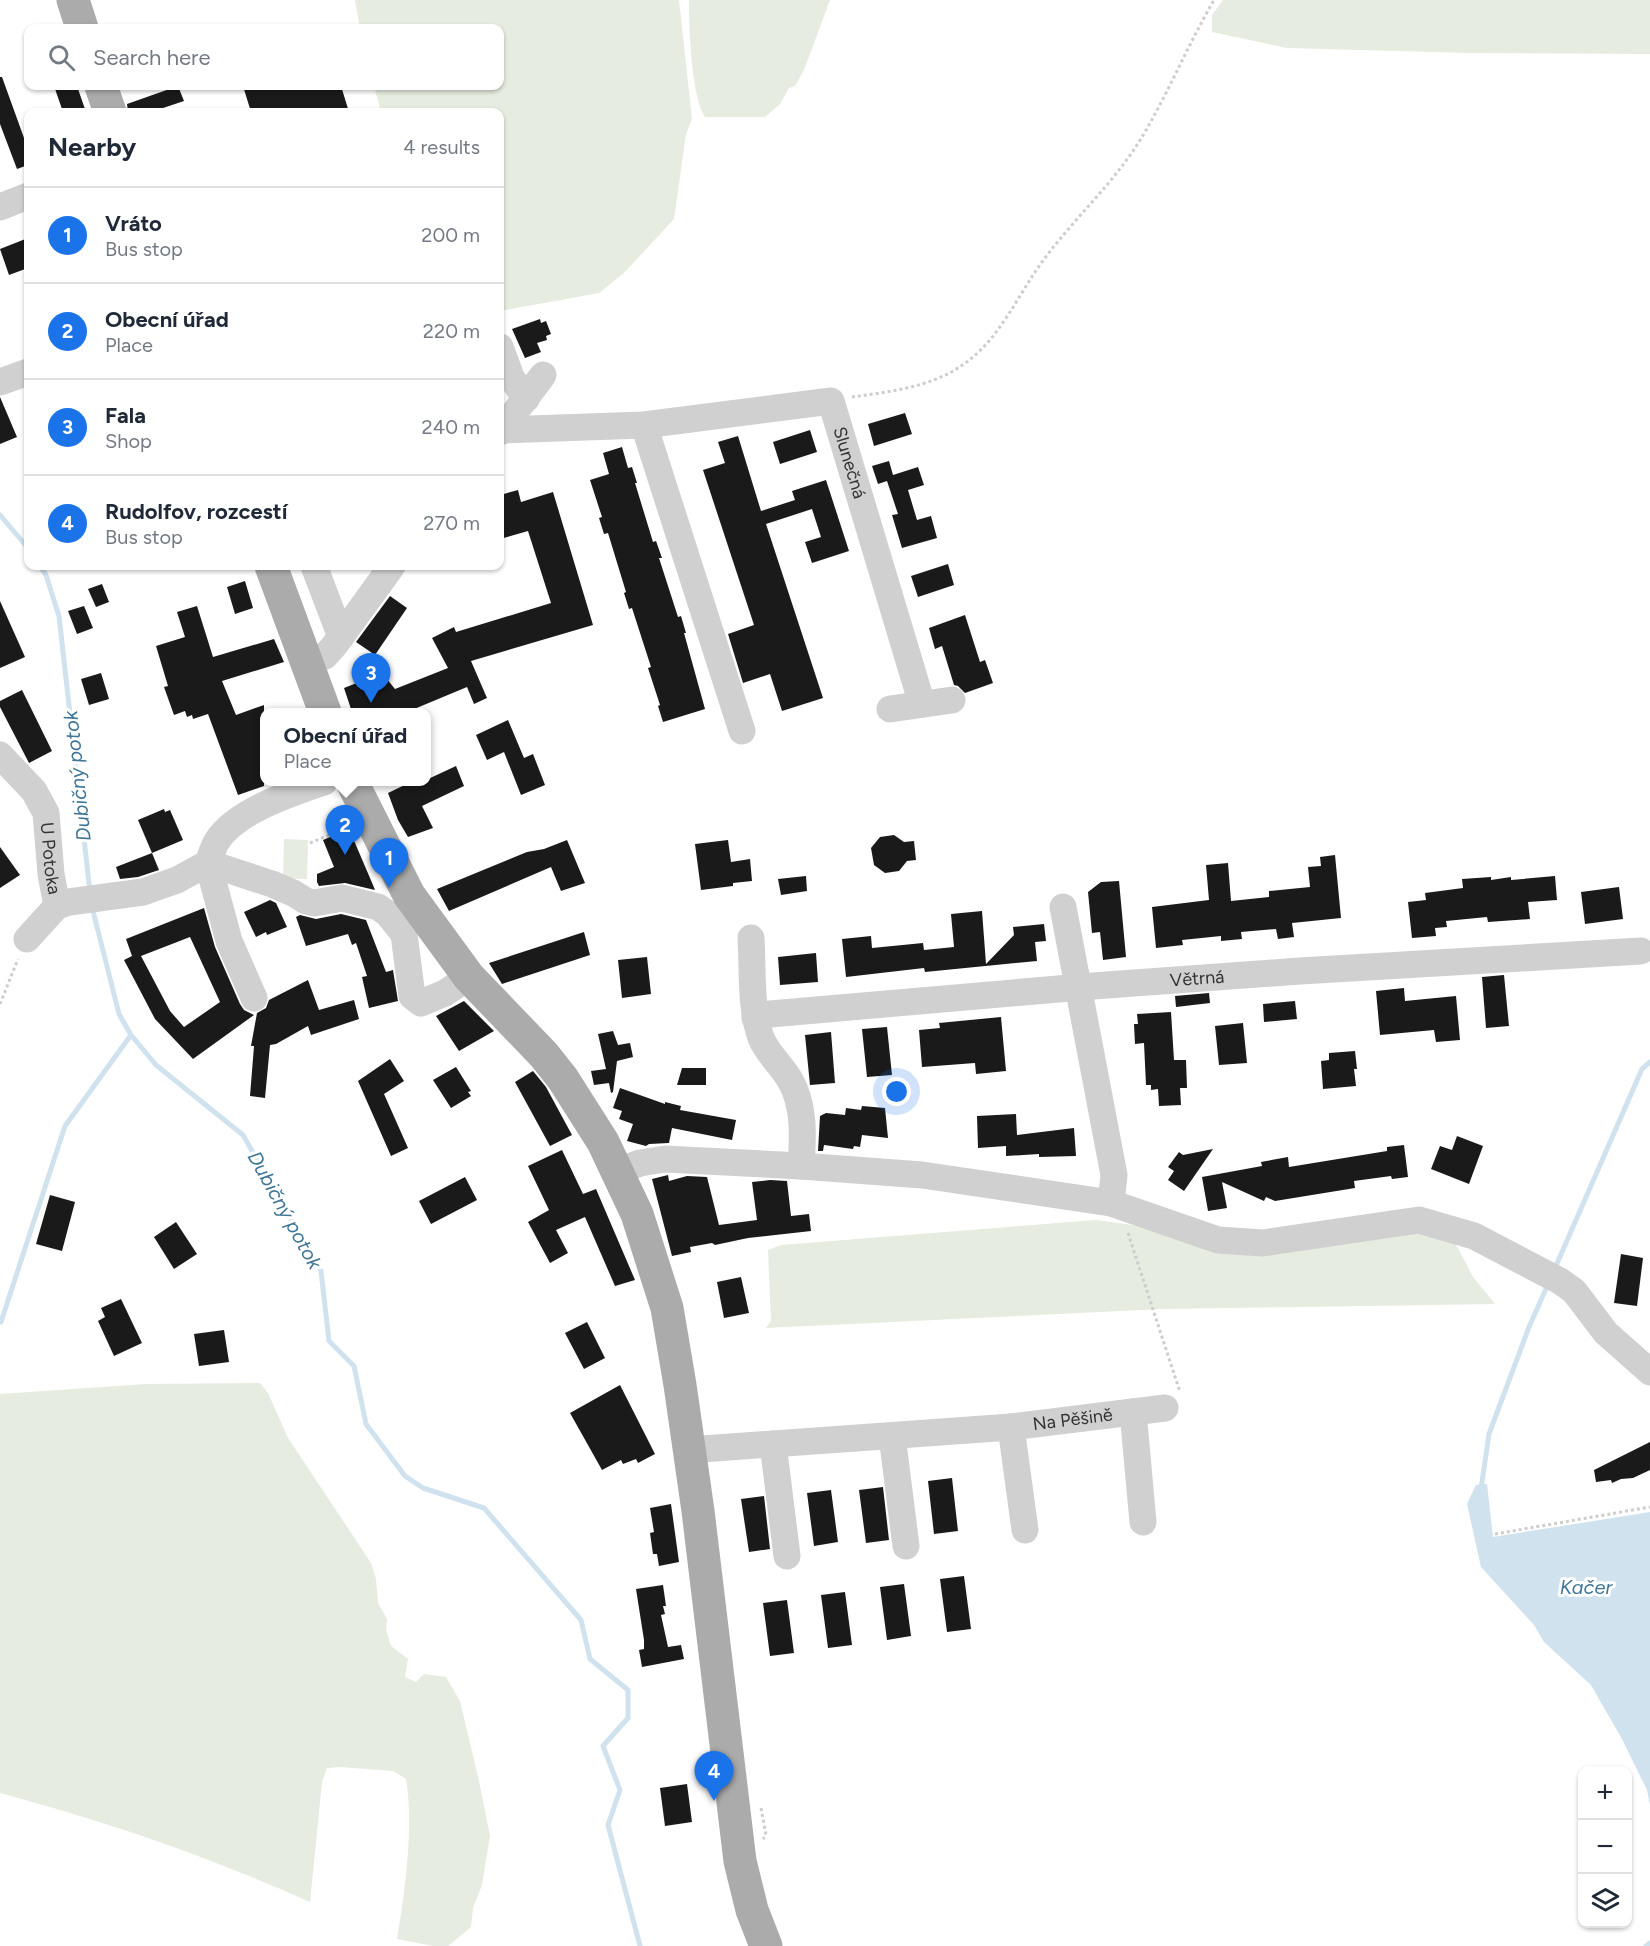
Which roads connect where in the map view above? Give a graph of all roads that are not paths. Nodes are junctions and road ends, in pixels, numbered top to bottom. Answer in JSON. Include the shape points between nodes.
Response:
{"nodes":[{"id":1,"x":73,"y":0,"type":"edge"},
{"id":2,"x":81,"y":24,"type":"edge"},
{"id":3,"x":102,"y":90,"type":"edge"},
{"id":4,"x":109,"y":108,"type":"edge"},
{"id":5,"x":24,"y":198,"type":"edge"},
{"id":6,"x":0,"y":207,"type":"edge"},
{"id":7,"x":504,"y":358,"type":"edge"},
{"id":8,"x":24,"y":373,"type":"edge"},
{"id":9,"x":543,"y":375,"type":"dead end"},
{"id":10,"x":0,"y":382,"type":"edge"},
{"id":11,"x":523,"y":393,"type":"junction"},
{"id":12,"x":504,"y":424,"type":"edge"},
{"id":13,"x":644,"y":425,"type":"junction"},
{"id":14,"x":504,"y":431,"type":"edge"},
{"id":15,"x":272,"y":570,"type":"edge"},
{"id":16,"x":316,"y":570,"type":"edge"},
{"id":17,"x":389,"y":570,"type":"edge"},
{"id":18,"x":341,"y":637,"type":"junction"},
{"id":19,"x":307,"y":664,"type":"junction"},
{"id":20,"x":952,"y":700,"type":"dead end"},
{"id":21,"x":922,"y":704,"type":"junction"},
{"id":22,"x":324,"y":708,"type":"edge"},
{"id":23,"x":890,"y":709,"type":"dead end"},
{"id":24,"x":742,"y":731,"type":"dead end"},
{"id":25,"x":0,"y":755,"type":"edge"},
{"id":26,"x":312,"y":786,"type":"edge"},
{"id":27,"x":354,"y":786,"type":"edge"},
{"id":28,"x":208,"y":863,"type":"junction"},
{"id":29,"x":80,"y":901,"type":"junction"},
{"id":30,"x":1063,"y":907,"type":"dead end"},
{"id":31,"x":751,"y":938,"type":"dead end"},
{"id":32,"x":27,"y":939,"type":"road end"},
{"id":33,"x":1641,"y":951,"type":"dead end"},
{"id":34,"x":469,"y":977,"type":"junction"},
{"id":35,"x":1079,"y":987,"type":"junction"},
{"id":36,"x":254,"y":998,"type":"dead end"},
{"id":37,"x":755,"y":1018,"type":"junction"},
{"id":38,"x":801,"y":1166,"type":"junction"},
{"id":39,"x":618,"y":1171,"type":"junction"},
{"id":40,"x":1115,"y":1205,"type":"junction"},
{"id":41,"x":1650,"y":1372,"type":"edge"},
{"id":42,"x":1165,"y":1408,"type":"road end"},
{"id":43,"x":1133,"y":1412,"type":"junction"},
{"id":44,"x":1011,"y":1427,"type":"junction"},
{"id":45,"x":892,"y":1436,"type":"junction"},
{"id":46,"x":773,"y":1444,"type":"junction"},
{"id":47,"x":688,"y":1450,"type":"junction"},
{"id":48,"x":1143,"y":1522,"type":"dead end"},
{"id":49,"x":1025,"y":1530,"type":"dead end"},
{"id":50,"x":906,"y":1546,"type":"dead end"},
{"id":51,"x":787,"y":1556,"type":"dead end"},
{"id":52,"x":766,"y":1946,"type":"edge"}],
"edges":[{"from":1,"to":2,"type":"main road"},
{"from":3,"to":4,"type":"main road"},
{"from":5,"to":6,"type":"street"},
{"from":7,"to":11,"type":"street"},
{"from":8,"to":10,"type":"street"},
{"from":9,"to":11,"type":"street"},
{"from":11,"to":12,"type":"street"},
{"from":13,"to":14,"type":"street"},
{"from":13,"to":21,"type":"street","name":"Slunečná","via":[[831,400]]},
{"from":13,"to":24,"type":"street"},
{"from":15,"to":19,"type":"main road"},
{"from":16,"to":18,"type":"street"},
{"from":17,"to":18,"type":"street"},
{"from":18,"to":19,"type":"street","via":[[325,656]]},
{"from":19,"to":22,"type":"main road"},
{"from":20,"to":21,"type":"street"},
{"from":21,"to":23,"type":"street"},
{"from":25,"to":29,"type":"street","name":"U Potoka","via":[[34,791],[46,813],[51,874]]},
{"from":26,"to":28,"type":"street","via":[[239,818],[217,840]]},
{"from":27,"to":34,"type":"main road","via":[[409,896]]},
{"from":28,"to":29,"type":"street","via":[[143,892]]},
{"from":28,"to":34,"type":"street","via":[[272,884],[306,901],[342,898],[378,907],[404,934],[412,996],[421,1003]]},
{"from":28,"to":36,"type":"street","via":[[229,941]]},
{"from":29,"to":32,"type":"street"},
{"from":30,"to":35,"type":"street"},
{"from":31,"to":37,"type":"street"},
{"from":33,"to":35,"type":"street","name":"Větrná"},
{"from":34,"to":39,"type":"main road","via":[[563,1079]]},
{"from":35,"to":37,"type":"street","name":"Větrná"},
{"from":35,"to":40,"type":"street","via":[[1114,1175]]},
{"from":37,"to":38,"type":"street","via":[[762,1041],[791,1081],[798,1100],[803,1135]]},
{"from":38,"to":39,"type":"street","via":[[664,1159]]},
{"from":38,"to":40,"type":"street","via":[[922,1175]]},
{"from":39,"to":47,"type":"main road","via":[[637,1214],[667,1308]]},
{"from":40,"to":41,"type":"street","via":[[1218,1240],[1263,1243],[1419,1220],[1474,1236],[1574,1291],[1606,1333]]},
{"from":42,"to":43,"type":"street","name":"Na Pěšině"},
{"from":43,"to":44,"type":"street","name":"Na Pěšině"},
{"from":43,"to":48,"type":"street","name":"Na Pěšině"},
{"from":44,"to":45,"type":"street","name":"Na Pěšině"},
{"from":44,"to":49,"type":"street","name":"Na Pěšině"},
{"from":45,"to":46,"type":"street","name":"Na Pěšině"},
{"from":45,"to":50,"type":"street"},
{"from":46,"to":47,"type":"street","name":"Na Pěšině"},
{"from":46,"to":51,"type":"street"},
{"from":47,"to":52,"type":"main road","via":[[740,1861]]}]}
